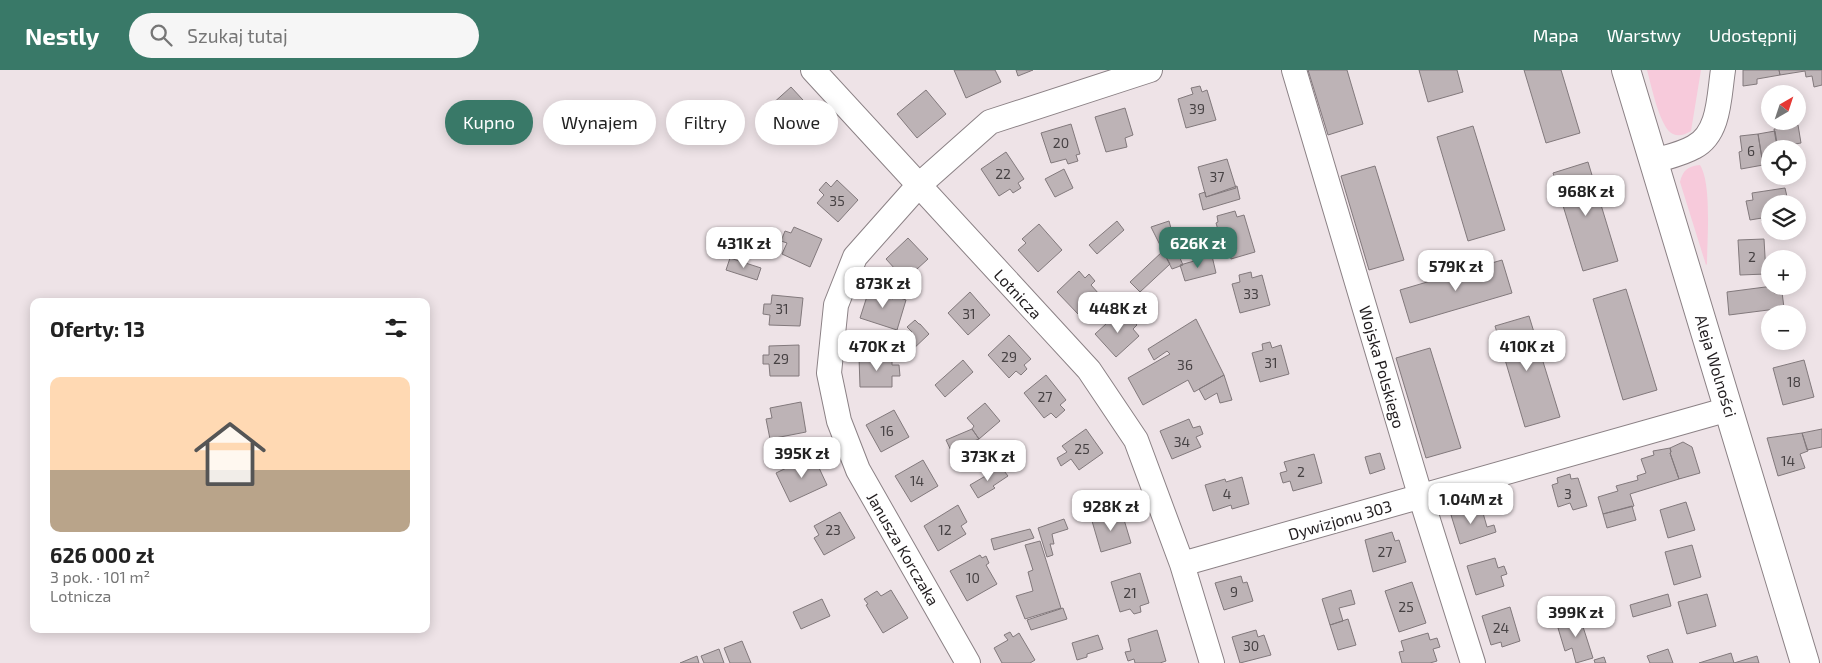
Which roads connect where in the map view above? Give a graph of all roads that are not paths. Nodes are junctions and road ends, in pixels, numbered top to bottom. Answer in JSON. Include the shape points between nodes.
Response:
{"nodes":[{"id":1,"x":813,"y":70,"type":"edge"},
{"id":2,"x":1150,"y":70,"type":"edge"},
{"id":3,"x":1294,"y":70,"type":"edge"},
{"id":4,"x":1626,"y":70,"type":"edge"},
{"id":5,"x":1723,"y":70,"type":"edge"},
{"id":6,"x":1654,"y":161,"type":"junction"},
{"id":7,"x":918,"y":186,"type":"junction"},
{"id":8,"x":1729,"y":409,"type":"junction"},
{"id":9,"x":1421,"y":498,"type":"junction"},
{"id":10,"x":1182,"y":564,"type":"junction"},
{"id":11,"x":968,"y":663,"type":"edge"},
{"id":12,"x":1212,"y":663,"type":"edge"},
{"id":13,"x":1473,"y":663,"type":"edge"},
{"id":14,"x":1805,"y":663,"type":"edge"}],
"edges":[{"from":1,"to":7,"type":"street","name":"Lotnicza"},
{"from":2,"to":7,"type":"street","name":"Janusza Korczaka","via":[[990,122]]},
{"from":3,"to":9,"type":"street","name":"Wojska Polskiego"},
{"from":4,"to":6,"type":"street","name":"Aleja Wolności"},
{"from":5,"to":6,"type":"street","via":[[1715,120],[1708,136],[1696,146]]},
{"from":6,"to":8,"type":"street","name":"Aleja Wolności"},
{"from":7,"to":10,"type":"street","name":"Lotnicza","via":[[1089,370],[1136,440]]},
{"from":7,"to":11,"type":"street","name":"Janusza Korczaka","via":[[855,257],[836,305],[829,374],[839,421],[858,470]]},
{"from":8,"to":9,"type":"street","name":"Dywizjonu 303"},
{"from":8,"to":14,"type":"street","name":"Aleja Wolności"},
{"from":9,"to":10,"type":"street","name":"Dywizjonu 303"},
{"from":9,"to":13,"type":"street","name":"Wojska Polskiego"},
{"from":10,"to":12,"type":"street","name":"Lotnicza"}]}
